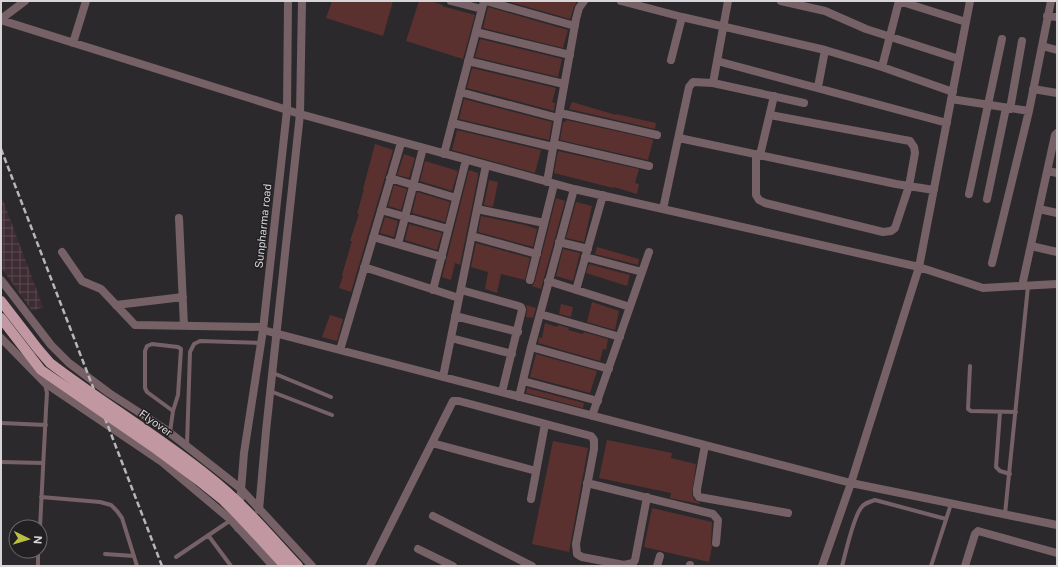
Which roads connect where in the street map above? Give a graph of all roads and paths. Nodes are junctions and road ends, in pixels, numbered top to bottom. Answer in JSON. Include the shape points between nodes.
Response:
{"nodes":[{"id":1,"x":25,"y":1,"type":"edge"},
{"id":2,"x":86,"y":1,"type":"edge"},
{"id":3,"x":288,"y":1,"type":"edge"},
{"id":4,"x":302,"y":1,"type":"edge"},
{"id":5,"x":451,"y":1,"type":"edge"},
{"id":6,"x":584,"y":1,"type":"edge"},
{"id":7,"x":621,"y":1,"type":"edge"},
{"id":8,"x":728,"y":1,"type":"edge"},
{"id":9,"x":782,"y":1,"type":"edge"},
{"id":10,"x":899,"y":1,"type":"edge"},
{"id":11,"x":970,"y":1,"type":"edge"},
{"id":12,"x":1051,"y":1,"type":"edge"},
{"id":13,"x":484,"y":4,"type":"edge"},
{"id":14,"x":1047,"y":16,"type":"junction"},
{"id":15,"x":682,"y":17,"type":"junction"},
{"id":16,"x":1057,"y":18,"type":"edge"},
{"id":17,"x":1,"y":20,"type":"edge"},
{"id":18,"x":966,"y":22,"type":"junction"},
{"id":19,"x":575,"y":26,"type":"junction"},
{"id":20,"x":723,"y":26,"type":"junction"},
{"id":21,"x":476,"y":32,"type":"junction"},
{"id":22,"x":890,"y":36,"type":"junction"},
{"id":23,"x":1002,"y":39,"type":"dead end"},
{"id":24,"x":1022,"y":41,"type":"dead end"},
{"id":25,"x":73,"y":43,"type":"junction"},
{"id":26,"x":1042,"y":46,"type":"junction"},
{"id":27,"x":825,"y":50,"type":"junction"},
{"id":28,"x":1057,"y":50,"type":"edge"},
{"id":29,"x":570,"y":55,"type":"junction"},
{"id":30,"x":959,"y":59,"type":"junction"},
{"id":31,"x":671,"y":60,"type":"dead end"},
{"id":32,"x":468,"y":61,"type":"junction"},
{"id":33,"x":717,"y":61,"type":"junction"},
{"id":34,"x":882,"y":67,"type":"junction"},
{"id":35,"x":714,"y":83,"type":"junction"},
{"id":36,"x":564,"y":84,"type":"junction"},
{"id":37,"x":818,"y":87,"type":"junction"},
{"id":38,"x":1034,"y":89,"type":"junction"},
{"id":39,"x":460,"y":92,"type":"junction"},
{"id":40,"x":1057,"y":93,"type":"edge"},
{"id":41,"x":774,"y":96,"type":"junction"},
{"id":42,"x":952,"y":96,"type":"junction"},
{"id":43,"x":804,"y":103,"type":"dead end"},
{"id":44,"x":988,"y":106,"type":"junction"},
{"id":45,"x":1008,"y":108,"type":"junction"},
{"id":46,"x":287,"y":110,"type":"junction"},
{"id":47,"x":1029,"y":111,"type":"junction"},
{"id":48,"x":300,"y":114,"type":"junction"},
{"id":49,"x":559,"y":115,"type":"junction"},
{"id":50,"x":770,"y":115,"type":"junction"},
{"id":51,"x":452,"y":123,"type":"junction"},
{"id":52,"x":947,"y":123,"type":"junction"},
{"id":53,"x":1057,"y":133,"type":"edge"},
{"id":54,"x":657,"y":135,"type":"dead end"},
{"id":55,"x":679,"y":138,"type":"junction"},
{"id":56,"x":401,"y":142,"type":"junction"},
{"id":57,"x":554,"y":146,"type":"junction"},
{"id":58,"x":423,"y":148,"type":"junction"},
{"id":59,"x":444,"y":154,"type":"junction"},
{"id":60,"x":758,"y":155,"type":"junction"},
{"id":61,"x":466,"y":160,"type":"junction"},
{"id":62,"x":486,"y":165,"type":"junction"},
{"id":63,"x":649,"y":166,"type":"dead end"},
{"id":64,"x":1048,"y":171,"type":"junction"},
{"id":65,"x":1057,"y":173,"type":"edge"},
{"id":66,"x":390,"y":178,"type":"junction"},
{"id":67,"x":551,"y":183,"type":"junction"},
{"id":68,"x":413,"y":185,"type":"junction"},
{"id":69,"x":909,"y":186,"type":"junction"},
{"id":70,"x":574,"y":189,"type":"junction"},
{"id":71,"x":934,"y":190,"type":"junction"},
{"id":72,"x":969,"y":194,"type":"dead end"},
{"id":73,"x":603,"y":195,"type":"junction"},
{"id":74,"x":456,"y":198,"type":"junction"},
{"id":75,"x":987,"y":199,"type":"dead end"},
{"id":76,"x":477,"y":209,"type":"junction"},
{"id":77,"x":663,"y":209,"type":"junction"},
{"id":78,"x":1039,"y":209,"type":"junction"},
{"id":79,"x":381,"y":210,"type":"junction"},
{"id":80,"x":1057,"y":213,"type":"edge"},
{"id":81,"x":405,"y":217,"type":"junction"},
{"id":82,"x":179,"y":218,"type":"dead end"},
{"id":83,"x":544,"y":223,"type":"junction"},
{"id":84,"x":448,"y":229,"type":"junction"},
{"id":85,"x":472,"y":236,"type":"junction"},
{"id":86,"x":373,"y":237,"type":"junction"},
{"id":87,"x":559,"y":242,"type":"junction"},
{"id":88,"x":398,"y":244,"type":"junction"},
{"id":89,"x":1031,"y":246,"type":"junction"},
{"id":90,"x":62,"y":252,"type":"dead end"},
{"id":91,"x":649,"y":252,"type":"dead end"},
{"id":92,"x":1057,"y":252,"type":"edge"},
{"id":93,"x":586,"y":253,"type":"junction"},
{"id":94,"x":537,"y":254,"type":"junction"},
{"id":95,"x":442,"y":257,"type":"junction"},
{"id":96,"x":992,"y":263,"type":"dead end"},
{"id":97,"x":364,"y":267,"type":"junction"},
{"id":98,"x":919,"y":267,"type":"junction"},
{"id":99,"x":642,"y":272,"type":"junction"},
{"id":100,"x":1,"y":280,"type":"edge"},
{"id":101,"x":530,"y":280,"type":"dead end"},
{"id":102,"x":548,"y":281,"type":"junction"},
{"id":103,"x":1057,"y":284,"type":"edge"},
{"id":104,"x":1025,"y":286,"type":"junction"},
{"id":105,"x":433,"y":290,"type":"junction"},
{"id":106,"x":461,"y":290,"type":"junction"},
{"id":107,"x":576,"y":290,"type":"junction"},
{"id":108,"x":183,"y":297,"type":"junction"},
{"id":109,"x":459,"y":298,"type":"junction"},
{"id":110,"x":1,"y":301,"type":"edge"},
{"id":111,"x":116,"y":305,"type":"junction"},
{"id":112,"x":630,"y":307,"type":"junction"},
{"id":113,"x":540,"y":314,"type":"junction"},
{"id":114,"x":455,"y":316,"type":"junction"},
{"id":115,"x":1,"y":318,"type":"edge"},
{"id":116,"x":184,"y":326,"type":"junction"},
{"id":117,"x":263,"y":328,"type":"junction"},
{"id":118,"x":518,"y":332,"type":"junction"},
{"id":119,"x":277,"y":334,"type":"junction"},
{"id":120,"x":620,"y":337,"type":"junction"},
{"id":121,"x":1,"y":338,"type":"edge"},
{"id":122,"x":451,"y":338,"type":"junction"},
{"id":123,"x":261,"y":343,"type":"junction"},
{"id":124,"x":531,"y":347,"type":"junction"},
{"id":125,"x":340,"y":350,"type":"junction"},
{"id":126,"x":512,"y":354,"type":"junction"},
{"id":127,"x":970,"y":366,"type":"dead end"},
{"id":128,"x":609,"y":369,"type":"junction"},
{"id":129,"x":273,"y":374,"type":"junction"},
{"id":130,"x":443,"y":377,"type":"junction"},
{"id":131,"x":523,"y":381,"type":"junction"},
{"id":132,"x":45,"y":383,"type":"junction"},
{"id":133,"x":270,"y":391,"type":"junction"},
{"id":134,"x":502,"y":392,"type":"junction"},
{"id":135,"x":331,"y":397,"type":"dead end"},
{"id":136,"x":519,"y":397,"type":"junction"},
{"id":137,"x":598,"y":401,"type":"junction"},
{"id":138,"x":173,"y":411,"type":"junction"},
{"id":139,"x":1000,"y":412,"type":"junction"},
{"id":140,"x":1016,"y":412,"type":"junction"},
{"id":141,"x":332,"y":415,"type":"dead end"},
{"id":142,"x":592,"y":416,"type":"junction"},
{"id":143,"x":1,"y":423,"type":"edge"},
{"id":144,"x":544,"y":424,"type":"junction"},
{"id":145,"x":46,"y":425,"type":"junction"},
{"id":146,"x":170,"y":432,"type":"junction"},
{"id":147,"x":432,"y":443,"type":"junction"},
{"id":148,"x":705,"y":445,"type":"junction"},
{"id":149,"x":187,"y":446,"type":"junction"},
{"id":150,"x":1,"y":462,"type":"edge"},
{"id":151,"x":43,"y":463,"type":"junction"},
{"id":152,"x":536,"y":471,"type":"junction"},
{"id":153,"x":1010,"y":474,"type":"junction"},
{"id":154,"x":587,"y":483,"type":"junction"},
{"id":155,"x":851,"y":483,"type":"junction"},
{"id":156,"x":240,"y":488,"type":"junction"},
{"id":157,"x":41,"y":497,"type":"junction"},
{"id":158,"x":646,"y":497,"type":"junction"},
{"id":159,"x":531,"y":499,"type":"dead end"},
{"id":160,"x":951,"y":503,"type":"junction"},
{"id":161,"x":259,"y":510,"type":"junction"},
{"id":162,"x":788,"y":513,"type":"dead end"},
{"id":163,"x":1005,"y":514,"type":"junction"},
{"id":164,"x":434,"y":516,"type":"dead end"},
{"id":165,"x":40,"y":519,"type":"edge"},
{"id":166,"x":946,"y":519,"type":"junction"},
{"id":167,"x":231,"y":520,"type":"junction"},
{"id":168,"x":1057,"y":525,"type":"edge"},
{"id":169,"x":238,"y":528,"type":"junction"},
{"id":170,"x":208,"y":536,"type":"junction"},
{"id":171,"x":716,"y":544,"type":"dead end"},
{"id":172,"x":418,"y":549,"type":"dead end"},
{"id":173,"x":1057,"y":553,"type":"edge"},
{"id":174,"x":105,"y":554,"type":"dead end"},
{"id":175,"x":134,"y":556,"type":"junction"},
{"id":176,"x":660,"y":556,"type":"dead end"},
{"id":177,"x":176,"y":557,"type":"dead end"},
{"id":178,"x":137,"y":566,"type":"edge"},
{"id":179,"x":231,"y":566,"type":"edge"},
{"id":180,"x":274,"y":566,"type":"edge"},
{"id":181,"x":285,"y":566,"type":"edge"},
{"id":182,"x":298,"y":566,"type":"edge"},
{"id":183,"x":312,"y":566,"type":"edge"},
{"id":184,"x":370,"y":566,"type":"edge"},
{"id":185,"x":453,"y":566,"type":"edge"},
{"id":186,"x":532,"y":566,"type":"edge"},
{"id":187,"x":657,"y":566,"type":"edge"},
{"id":188,"x":822,"y":566,"type":"edge"},
{"id":189,"x":842,"y":566,"type":"edge"},
{"id":190,"x":931,"y":566,"type":"edge"},
{"id":191,"x":965,"y":566,"type":"edge"}],
"edges":[{"from":1,"to":17,"type":"street"},
{"from":2,"to":25,"type":"street"},
{"from":3,"to":46,"type":"street","name":"Sunpharma road"},
{"from":4,"to":48,"type":"street"},
{"from":5,"to":13,"type":"street"},
{"from":6,"to":19,"type":"street"},
{"from":7,"to":15,"type":"street"},
{"from":8,"to":20,"type":"street"},
{"from":9,"to":22,"type":"street","via":[[825,11]]},
{"from":10,"to":18,"type":"street"},
{"from":10,"to":22,"type":"street"},
{"from":11,"to":18,"type":"street"},
{"from":12,"to":14,"type":"street"},
{"from":13,"to":19,"type":"street"},
{"from":13,"to":21,"type":"street"},
{"from":14,"to":16,"type":"street"},
{"from":14,"to":26,"type":"street"},
{"from":15,"to":20,"type":"street"},
{"from":15,"to":31,"type":"street"},
{"from":17,"to":25,"type":"street"},
{"from":18,"to":30,"type":"street"},
{"from":19,"to":29,"type":"street"},
{"from":20,"to":27,"type":"street"},
{"from":20,"to":33,"type":"street"},
{"from":21,"to":29,"type":"street"},
{"from":21,"to":32,"type":"street"},
{"from":22,"to":30,"type":"street"},
{"from":22,"to":34,"type":"street"},
{"from":23,"to":44,"type":"street"},
{"from":24,"to":45,"type":"street"},
{"from":25,"to":46,"type":"street"},
{"from":26,"to":28,"type":"street"},
{"from":26,"to":38,"type":"street"},
{"from":27,"to":34,"type":"street"},
{"from":27,"to":37,"type":"street"},
{"from":29,"to":36,"type":"street"},
{"from":30,"to":42,"type":"street"},
{"from":32,"to":36,"type":"street"},
{"from":32,"to":39,"type":"street"},
{"from":33,"to":35,"type":"street"},
{"from":33,"to":37,"type":"street"},
{"from":34,"to":42,"type":"street"},
{"from":35,"to":41,"type":"street"},
{"from":35,"to":55,"type":"street","via":[[693,82],[689,87]]},
{"from":36,"to":49,"type":"street"},
{"from":37,"to":52,"type":"street"},
{"from":38,"to":40,"type":"street"},
{"from":38,"to":47,"type":"street"},
{"from":39,"to":49,"type":"street"},
{"from":39,"to":51,"type":"street"},
{"from":41,"to":43,"type":"street"},
{"from":41,"to":50,"type":"street"},
{"from":42,"to":44,"type":"street"},
{"from":42,"to":52,"type":"street"},
{"from":44,"to":45,"type":"street"},
{"from":44,"to":72,"type":"street"},
{"from":45,"to":47,"type":"street"},
{"from":45,"to":75,"type":"street"},
{"from":46,"to":48,"type":"street"},
{"from":46,"to":117,"type":"street","name":"Sunpharma road"},
{"from":47,"to":96,"type":"street"},
{"from":48,"to":56,"type":"street"},
{"from":48,"to":119,"type":"street"},
{"from":49,"to":54,"type":"street"},
{"from":49,"to":57,"type":"street"},
{"from":50,"to":60,"type":"street"},
{"from":50,"to":69,"type":"street","via":[[910,141],[915,153]]},
{"from":51,"to":57,"type":"street"},
{"from":51,"to":59,"type":"street"},
{"from":52,"to":71,"type":"street"},
{"from":53,"to":64,"type":"street"},
{"from":55,"to":60,"type":"street"},
{"from":55,"to":77,"type":"street"},
{"from":56,"to":58,"type":"street"},
{"from":56,"to":66,"type":"street"},
{"from":57,"to":63,"type":"street"},
{"from":57,"to":67,"type":"street"},
{"from":58,"to":59,"type":"street"},
{"from":58,"to":68,"type":"street"},
{"from":59,"to":61,"type":"street"},
{"from":60,"to":69,"type":"street"},
{"from":60,"to":69,"type":"street","via":[[756,195],[759,200],[883,232],[895,228]]},
{"from":61,"to":62,"type":"street"},
{"from":61,"to":74,"type":"street"},
{"from":62,"to":67,"type":"street"},
{"from":62,"to":76,"type":"street"},
{"from":64,"to":65,"type":"street"},
{"from":64,"to":78,"type":"street"},
{"from":66,"to":68,"type":"street"},
{"from":66,"to":79,"type":"street"},
{"from":67,"to":70,"type":"street"},
{"from":67,"to":83,"type":"street"},
{"from":68,"to":74,"type":"street"},
{"from":68,"to":81,"type":"street"},
{"from":69,"to":71,"type":"street"},
{"from":70,"to":73,"type":"street"},
{"from":70,"to":87,"type":"street"},
{"from":71,"to":98,"type":"street"},
{"from":73,"to":77,"type":"street"},
{"from":73,"to":93,"type":"street"},
{"from":74,"to":84,"type":"street"},
{"from":76,"to":83,"type":"street"},
{"from":76,"to":85,"type":"street"},
{"from":77,"to":98,"type":"street"},
{"from":78,"to":80,"type":"street"},
{"from":78,"to":89,"type":"street"},
{"from":79,"to":81,"type":"street"},
{"from":79,"to":86,"type":"street"},
{"from":81,"to":84,"type":"street"},
{"from":81,"to":88,"type":"street"},
{"from":82,"to":108,"type":"street"},
{"from":83,"to":94,"type":"street"},
{"from":84,"to":95,"type":"street"},
{"from":85,"to":94,"type":"street"},
{"from":85,"to":106,"type":"street"},
{"from":86,"to":88,"type":"street"},
{"from":86,"to":97,"type":"street"},
{"from":87,"to":93,"type":"street"},
{"from":87,"to":102,"type":"street"},
{"from":88,"to":95,"type":"street"},
{"from":89,"to":92,"type":"street"},
{"from":89,"to":104,"type":"street"},
{"from":90,"to":111,"type":"street","via":[[82,280],[101,289]]},
{"from":91,"to":99,"type":"street"},
{"from":93,"to":99,"type":"street"},
{"from":93,"to":107,"type":"street"},
{"from":94,"to":101,"type":"street"},
{"from":95,"to":105,"type":"street"},
{"from":97,"to":105,"type":"street"},
{"from":97,"to":125,"type":"street"},
{"from":98,"to":104,"type":"street","via":[[983,288]]},
{"from":98,"to":155,"type":"street"},
{"from":99,"to":112,"type":"street"},
{"from":100,"to":146,"type":"street","via":[[50,345],[68,363]]},
{"from":102,"to":107,"type":"street"},
{"from":102,"to":113,"type":"street"},
{"from":103,"to":104,"type":"street"},
{"from":104,"to":140,"type":"lane"},
{"from":105,"to":109,"type":"street"},
{"from":106,"to":109,"type":"street"},
{"from":106,"to":118,"type":"street","via":[[521,308]]},
{"from":107,"to":112,"type":"street"},
{"from":108,"to":111,"type":"street"},
{"from":108,"to":116,"type":"street"},
{"from":109,"to":114,"type":"street"},
{"from":110,"to":182,"type":"main road","name":"Flyover","bridge":true,"via":[[50,363],[162,441],[232,495]]},
{"from":111,"to":116,"type":"street","via":[[135,325]]},
{"from":112,"to":120,"type":"street"},
{"from":113,"to":120,"type":"street"},
{"from":113,"to":124,"type":"street"},
{"from":114,"to":118,"type":"street"},
{"from":114,"to":122,"type":"street"},
{"from":115,"to":181,"type":"main road","name":"Flyover","bridge":true,"via":[[41,370],[202,483],[231,509]]},
{"from":116,"to":117,"type":"street"},
{"from":117,"to":119,"type":"street"},
{"from":117,"to":123,"type":"street","name":"Sunpharma road"},
{"from":118,"to":126,"type":"street"},
{"from":119,"to":125,"type":"street"},
{"from":119,"to":129,"type":"street"},
{"from":120,"to":128,"type":"street"},
{"from":121,"to":132,"type":"street"},
{"from":122,"to":126,"type":"street"},
{"from":122,"to":130,"type":"street"},
{"from":123,"to":149,"type":"lane","via":[[200,341],[194,344],[190,352]]},
{"from":123,"to":156,"type":"street","name":"Sunpharma road"},
{"from":124,"to":128,"type":"street"},
{"from":124,"to":131,"type":"street"},
{"from":125,"to":130,"type":"street"},
{"from":126,"to":134,"type":"street"},
{"from":127,"to":139,"type":"lane","via":[[968,409]]},
{"from":128,"to":137,"type":"street"},
{"from":129,"to":133,"type":"street"},
{"from":129,"to":135,"type":"lane"},
{"from":130,"to":134,"type":"street"},
{"from":131,"to":136,"type":"street"},
{"from":131,"to":137,"type":"street"},
{"from":132,"to":145,"type":"lane"},
{"from":132,"to":167,"type":"street","via":[[162,462]]},
{"from":133,"to":141,"type":"lane"},
{"from":133,"to":161,"type":"street"},
{"from":134,"to":136,"type":"street"},
{"from":136,"to":142,"type":"street"},
{"from":137,"to":142,"type":"street"},
{"from":138,"to":138,"type":"lane","via":[[144,388],[145,351],[147,346],[152,344],[181,349],[178,395]]},
{"from":138,"to":146,"type":"lane"},
{"from":139,"to":140,"type":"lane"},
{"from":139,"to":153,"type":"lane","via":[[996,467]]},
{"from":140,"to":153,"type":"lane"},
{"from":142,"to":148,"type":"street"},
{"from":143,"to":145,"type":"lane"},
{"from":144,"to":147,"type":"street","via":[[454,401]]},
{"from":144,"to":152,"type":"street"},
{"from":144,"to":154,"type":"street","via":[[591,436],[594,440]]},
{"from":145,"to":151,"type":"lane"},
{"from":146,"to":149,"type":"street"},
{"from":147,"to":152,"type":"street"},
{"from":147,"to":184,"type":"street"},
{"from":148,"to":155,"type":"street"},
{"from":148,"to":162,"type":"street","via":[[697,489],[699,497]]},
{"from":149,"to":156,"type":"street"},
{"from":150,"to":151,"type":"lane"},
{"from":151,"to":157,"type":"lane"},
{"from":152,"to":159,"type":"street"},
{"from":153,"to":163,"type":"lane"},
{"from":154,"to":158,"type":"street"},
{"from":154,"to":158,"type":"street","via":[[576,544],[577,554],[582,557],[624,565],[633,563]]},
{"from":155,"to":160,"type":"street"},
{"from":155,"to":188,"type":"street"},
{"from":156,"to":161,"type":"street"},
{"from":156,"to":169,"type":"street","name":"Sunpharma road"},
{"from":157,"to":165,"type":"lane"},
{"from":157,"to":175,"type":"lane","via":[[111,505],[122,518]]},
{"from":158,"to":171,"type":"street","via":[[712,514],[718,520]]},
{"from":160,"to":163,"type":"street"},
{"from":160,"to":166,"type":"lane"},
{"from":161,"to":183,"type":"street"},
{"from":163,"to":168,"type":"street"},
{"from":164,"to":186,"type":"street"},
{"from":166,"to":189,"type":"lane","via":[[875,500],[867,502],[856,518]]},
{"from":166,"to":190,"type":"lane"},
{"from":167,"to":169,"type":"street"},
{"from":167,"to":170,"type":"lane"},
{"from":169,"to":180,"type":"street"},
{"from":170,"to":177,"type":"lane"},
{"from":170,"to":179,"type":"lane"},
{"from":172,"to":185,"type":"street"},
{"from":173,"to":191,"type":"street","via":[[978,531]]},
{"from":174,"to":175,"type":"lane"},
{"from":175,"to":178,"type":"lane"},
{"from":176,"to":187,"type":"street"}]}
